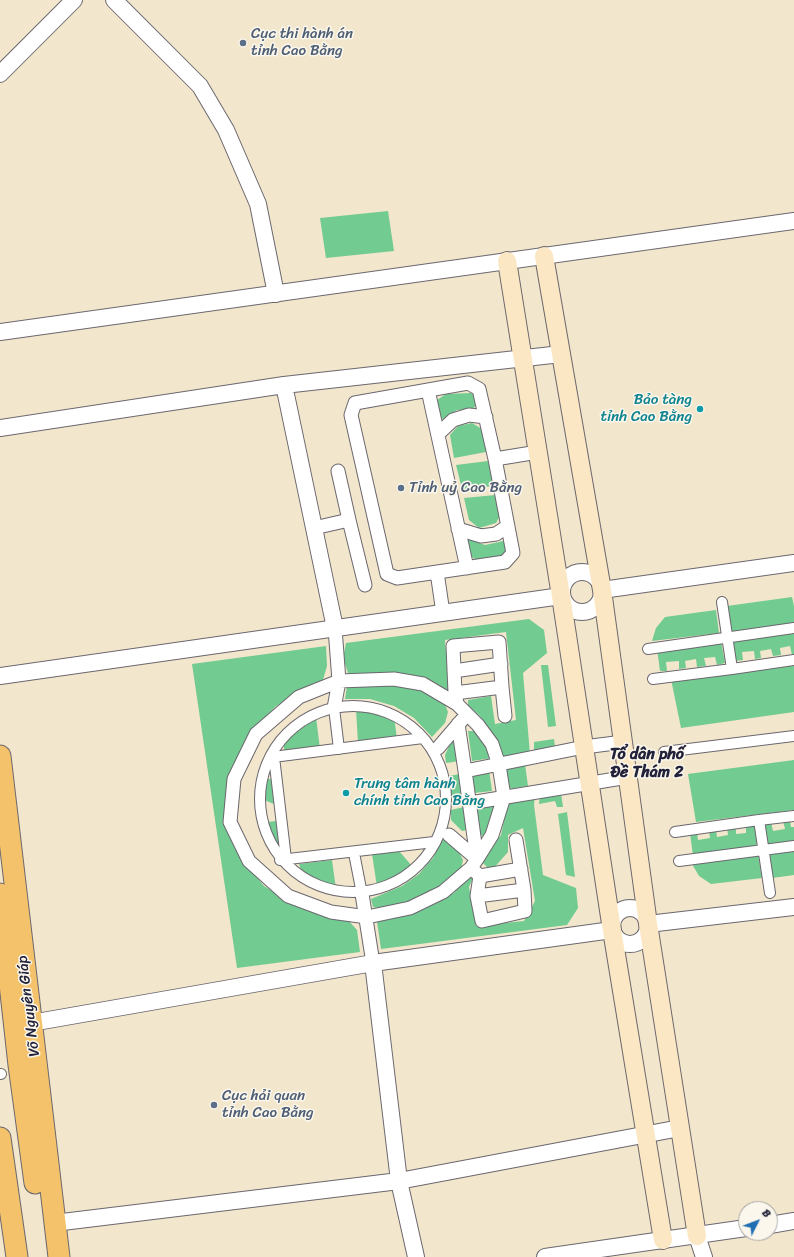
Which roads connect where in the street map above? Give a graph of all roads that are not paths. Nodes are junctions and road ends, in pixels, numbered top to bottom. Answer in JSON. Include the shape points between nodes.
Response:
{"nodes":[{"id":1,"x":74,"y":0,"type":"edge"},
{"id":2,"x":114,"y":0,"type":"edge"},
{"id":3,"x":0,"y":74,"type":"edge"},
{"id":4,"x":794,"y":221,"type":"edge"},
{"id":5,"x":544,"y":256,"type":"junction"},
{"id":6,"x":507,"y":261,"type":"junction"},
{"id":7,"x":276,"y":294,"type":"junction"},
{"id":8,"x":0,"y":332,"type":"edge"},
{"id":9,"x":561,"y":354,"type":"junction"},
{"id":10,"x":523,"y":359,"type":"junction"},
{"id":11,"x":284,"y":385,"type":"junction"},
{"id":12,"x":428,"y":390,"type":"junction"},
{"id":13,"x":486,"y":417,"type":"junction"},
{"id":14,"x":0,"y":428,"type":"edge"},
{"id":15,"x":438,"y":434,"type":"junction"},
{"id":16,"x":538,"y":452,"type":"junction"},
{"id":17,"x":495,"y":459,"type":"junction"},
{"id":18,"x":338,"y":471,"type":"dead end"},
{"id":19,"x":349,"y":520,"type":"junction"},
{"id":20,"x":508,"y":526,"type":"junction"},
{"id":21,"x":314,"y":528,"type":"junction"},
{"id":22,"x":458,"y":529,"type":"junction"},
{"id":23,"x":794,"y":563,"type":"edge"},
{"id":24,"x":467,"y":568,"type":"junction"},
{"id":25,"x":437,"y":572,"type":"junction"},
{"id":26,"x":365,"y":585,"type":"dead end"},
{"id":27,"x":602,"y":590,"type":"junction"},
{"id":28,"x":562,"y":596,"type":"junction"},
{"id":29,"x":722,"y":602,"type":"dead end"},
{"id":30,"x":443,"y":612,"type":"junction"},
{"id":31,"x":335,"y":628,"type":"junction"},
{"id":32,"x":794,"y":628,"type":"edge"},
{"id":33,"x":727,"y":638,"type":"junction"},
{"id":34,"x":648,"y":649,"type":"dead end"},
{"id":35,"x":794,"y":660,"type":"edge"},
{"id":36,"x":501,"y":664,"type":"junction"},
{"id":37,"x":732,"y":669,"type":"junction"},
{"id":38,"x":454,"y":671,"type":"junction"},
{"id":39,"x":0,"y":676,"type":"edge"},
{"id":40,"x":653,"y":679,"type":"dead end"},
{"id":41,"x":339,"y":681,"type":"junction"},
{"id":42,"x":502,"y":686,"type":"junction"},
{"id":43,"x":456,"y":698,"type":"junction"},
{"id":44,"x":334,"y":708,"type":"junction"},
{"id":45,"x":468,"y":714,"type":"junction"},
{"id":46,"x":506,"y":716,"type":"dead end"},
{"id":47,"x":458,"y":724,"type":"junction"},
{"id":48,"x":794,"y":736,"type":"edge"},
{"id":49,"x":423,"y":738,"type":"junction"},
{"id":50,"x":622,"y":742,"type":"junction"},
{"id":51,"x":584,"y":747,"type":"junction"},
{"id":52,"x":339,"y":749,"type":"junction"},
{"id":53,"x":435,"y":749,"type":"junction"},
{"id":54,"x":664,"y":752,"type":"dead end"},
{"id":55,"x":0,"y":756,"type":"edge"},
{"id":56,"x":273,"y":757,"type":"junction"},
{"id":57,"x":499,"y":765,"type":"junction"},
{"id":58,"x":465,"y":771,"type":"junction"},
{"id":59,"x":628,"y":777,"type":"junction"},
{"id":60,"x":590,"y":783,"type":"junction"},
{"id":61,"x":504,"y":797,"type":"junction"},
{"id":62,"x":470,"y":803,"type":"junction"},
{"id":63,"x":280,"y":810,"type":"junction"},
{"id":64,"x":262,"y":814,"type":"junction"},
{"id":65,"x":794,"y":816,"type":"edge"},
{"id":66,"x":759,"y":820,"type":"junction"},
{"id":67,"x":445,"y":831,"type":"junction"},
{"id":68,"x":675,"y":832,"type":"dead end"},
{"id":69,"x":516,"y":840,"type":"dead end"},
{"id":70,"x":434,"y":842,"type":"junction"},
{"id":71,"x":794,"y":846,"type":"edge"},
{"id":72,"x":763,"y":849,"type":"junction"},
{"id":73,"x":354,"y":853,"type":"junction"},
{"id":74,"x":283,"y":860,"type":"junction"},
{"id":75,"x":679,"y":861,"type":"dead end"},
{"id":76,"x":476,"y":867,"type":"junction"},
{"id":77,"x":521,"y":869,"type":"junction"},
{"id":78,"x":524,"y":890,"type":"junction"},
{"id":79,"x":770,"y":893,"type":"dead end"},
{"id":80,"x":0,"y":894,"type":"edge"},
{"id":81,"x":362,"y":894,"type":"junction"},
{"id":82,"x":477,"y":896,"type":"junction"},
{"id":83,"x":794,"y":908,"type":"edge"},
{"id":84,"x":366,"y":917,"type":"junction"},
{"id":85,"x":648,"y":924,"type":"junction"},
{"id":86,"x":612,"y":930,"type":"junction"},
{"id":87,"x":373,"y":964,"type":"junction"},
{"id":88,"x":18,"y":984,"type":"edge"},
{"id":89,"x":15,"y":1026,"type":"edge"},
{"id":90,"x":21,"y":1072,"type":"edge"},
{"id":91,"x":680,"y":1128,"type":"junction"},
{"id":92,"x":646,"y":1134,"type":"junction"},
{"id":93,"x":0,"y":1138,"type":"edge"},
{"id":94,"x":399,"y":1181,"type":"junction"},
{"id":95,"x":794,"y":1222,"type":"edge"},
{"id":96,"x":54,"y":1223,"type":"junction"},
{"id":97,"x":778,"y":1224,"type":"edge"},
{"id":98,"x":738,"y":1229,"type":"edge"},
{"id":99,"x":697,"y":1236,"type":"junction"},
{"id":100,"x":663,"y":1240,"type":"junction"},
{"id":101,"x":17,"y":1257,"type":"edge"},
{"id":102,"x":46,"y":1257,"type":"edge"},
{"id":103,"x":59,"y":1257,"type":"edge"},
{"id":104,"x":416,"y":1257,"type":"edge"},
{"id":105,"x":545,"y":1257,"type":"edge"},
{"id":106,"x":704,"y":1257,"type":"edge"}],
"edges":[{"from":1,"to":3,"type":"street"},
{"from":2,"to":7,"type":"street","via":[[200,86],[226,130],[258,204]]},
{"from":4,"to":5,"type":"street"},
{"from":5,"to":6,"type":"street"},
{"from":5,"to":9,"type":"main road"},
{"from":6,"to":7,"type":"street"},
{"from":6,"to":10,"type":"main road"},
{"from":7,"to":8,"type":"street"},
{"from":9,"to":10,"type":"street"},
{"from":9,"to":27,"type":"main road"},
{"from":10,"to":11,"type":"street"},
{"from":10,"to":16,"type":"main road"},
{"from":11,"to":14,"type":"street"},
{"from":11,"to":21,"type":"street"},
{"from":12,"to":13,"type":"street","via":[[468,383],[479,389]]},
{"from":12,"to":15,"type":"street"},
{"from":12,"to":25,"type":"street","via":[[355,403],[351,415],[387,574],[397,578]]},
{"from":13,"to":15,"type":"street","via":[[468,415],[453,420]]},
{"from":13,"to":17,"type":"street"},
{"from":15,"to":22,"type":"street"},
{"from":16,"to":17,"type":"street"},
{"from":16,"to":28,"type":"main road"},
{"from":17,"to":20,"type":"street"},
{"from":18,"to":19,"type":"street"},
{"from":19,"to":21,"type":"street"},
{"from":19,"to":26,"type":"street"},
{"from":20,"to":22,"type":"street","via":[[496,534],[481,536]]},
{"from":20,"to":24,"type":"street","via":[[513,553],[505,562]]},
{"from":21,"to":31,"type":"street"},
{"from":22,"to":24,"type":"street"},
{"from":23,"to":27,"type":"street"},
{"from":24,"to":25,"type":"street"},
{"from":25,"to":30,"type":"street"},
{"from":27,"to":28,"type":"street","via":[[599,603],[588,611],[574,611],[564,602]]},
{"from":27,"to":28,"type":"street","via":[[591,574],[578,571],[567,577],[561,589]]},
{"from":27,"to":50,"type":"main road"},
{"from":28,"to":30,"type":"street"},
{"from":28,"to":51,"type":"main road"},
{"from":29,"to":33,"type":"street"},
{"from":30,"to":31,"type":"street"},
{"from":31,"to":39,"type":"street"},
{"from":31,"to":41,"type":"street"},
{"from":32,"to":33,"type":"street"},
{"from":33,"to":34,"type":"street"},
{"from":33,"to":37,"type":"street"},
{"from":35,"to":37,"type":"street"},
{"from":36,"to":38,"type":"street"},
{"from":36,"to":38,"type":"street","via":[[499,642],[453,646]]},
{"from":36,"to":42,"type":"street"},
{"from":37,"to":40,"type":"street"},
{"from":38,"to":43,"type":"street"},
{"from":41,"to":43,"type":"street","via":[[394,679],[423,684]]},
{"from":41,"to":44,"type":"street"},
{"from":41,"to":84,"type":"street","via":[[299,697],[256,734],[234,780],[230,822],[249,861],[288,896],[331,912]]},
{"from":42,"to":43,"type":"street"},
{"from":42,"to":46,"type":"street"},
{"from":43,"to":45,"type":"street"},
{"from":44,"to":49,"type":"street","via":[[376,706],[401,716]]},
{"from":44,"to":52,"type":"street"},
{"from":44,"to":56,"type":"street","via":[[303,721],[286,735]]},
{"from":45,"to":47,"type":"street"},
{"from":45,"to":57,"type":"street","via":[[492,744]]},
{"from":47,"to":53,"type":"street"},
{"from":47,"to":58,"type":"street"},
{"from":48,"to":54,"type":"street"},
{"from":49,"to":52,"type":"street"},
{"from":49,"to":53,"type":"street"},
{"from":50,"to":51,"type":"street"},
{"from":50,"to":59,"type":"main road"},
{"from":51,"to":57,"type":"street"},
{"from":51,"to":60,"type":"main road"},
{"from":52,"to":56,"type":"street"},
{"from":53,"to":67,"type":"street","via":[[445,785]]},
{"from":55,"to":88,"type":"highway","name":"Võ Nguyên Giáp"},
{"from":56,"to":63,"type":"street"},
{"from":56,"to":64,"type":"street","via":[[262,782]]},
{"from":57,"to":58,"type":"street"},
{"from":57,"to":61,"type":"street"},
{"from":58,"to":62,"type":"street"},
{"from":59,"to":60,"type":"street"},
{"from":59,"to":85,"type":"main road"},
{"from":60,"to":61,"type":"street"},
{"from":60,"to":86,"type":"main road"},
{"from":61,"to":62,"type":"street"},
{"from":61,"to":76,"type":"street","via":[[492,834]]},
{"from":62,"to":76,"type":"street"},
{"from":63,"to":64,"type":"street"},
{"from":63,"to":74,"type":"street"},
{"from":64,"to":74,"type":"street","via":[[269,835]]},
{"from":65,"to":66,"type":"street"},
{"from":66,"to":68,"type":"street"},
{"from":66,"to":72,"type":"street"},
{"from":67,"to":70,"type":"street"},
{"from":67,"to":76,"type":"street"},
{"from":69,"to":77,"type":"street"},
{"from":70,"to":73,"type":"street"},
{"from":70,"to":81,"type":"street","via":[[431,849],[402,880],[385,890]]},
{"from":71,"to":72,"type":"street"},
{"from":72,"to":75,"type":"street"},
{"from":72,"to":79,"type":"street"},
{"from":73,"to":74,"type":"street"},
{"from":73,"to":81,"type":"street"},
{"from":74,"to":81,"type":"street","via":[[293,871],[311,883],[337,891]]},
{"from":76,"to":77,"type":"street"},
{"from":76,"to":82,"type":"street"},
{"from":76,"to":84,"type":"street","via":[[444,892],[410,908]]},
{"from":77,"to":78,"type":"street"},
{"from":78,"to":82,"type":"street"},
{"from":78,"to":82,"type":"street","via":[[525,910],[482,921]]},
{"from":80,"to":88,"type":"highway","name":"Võ Nguyên Giáp"},
{"from":81,"to":84,"type":"street"},
{"from":83,"to":85,"type":"street"},
{"from":84,"to":87,"type":"street"},
{"from":85,"to":86,"type":"street","via":[[645,935],[636,943],[624,943]]},
{"from":85,"to":86,"type":"street","via":[[642,913],[626,908],[616,914]]},
{"from":85,"to":91,"type":"main road"},
{"from":86,"to":87,"type":"street"},
{"from":86,"to":92,"type":"main road"},
{"from":87,"to":89,"type":"street"},
{"from":87,"to":94,"type":"street"},
{"from":88,"to":89,"type":"highway","name":"Võ Nguyên Giáp"},
{"from":89,"to":90,"type":"highway","name":"Võ Nguyên Giáp"},
{"from":90,"to":96,"type":"highway","name":"Võ Nguyên Giáp"},
{"from":90,"to":102,"type":"highway","name":"Võ Nguyên Giáp"},
{"from":91,"to":92,"type":"street"},
{"from":91,"to":99,"type":"main road"},
{"from":92,"to":94,"type":"street"},
{"from":92,"to":100,"type":"main road"},
{"from":93,"to":101,"type":"highway"},
{"from":94,"to":96,"type":"street"},
{"from":94,"to":104,"type":"street"},
{"from":95,"to":97,"type":"street"},
{"from":96,"to":103,"type":"highway","name":"Võ Nguyên Giáp"},
{"from":98,"to":99,"type":"street"},
{"from":99,"to":100,"type":"street"},
{"from":99,"to":106,"type":"street"},
{"from":100,"to":105,"type":"street"}]}
